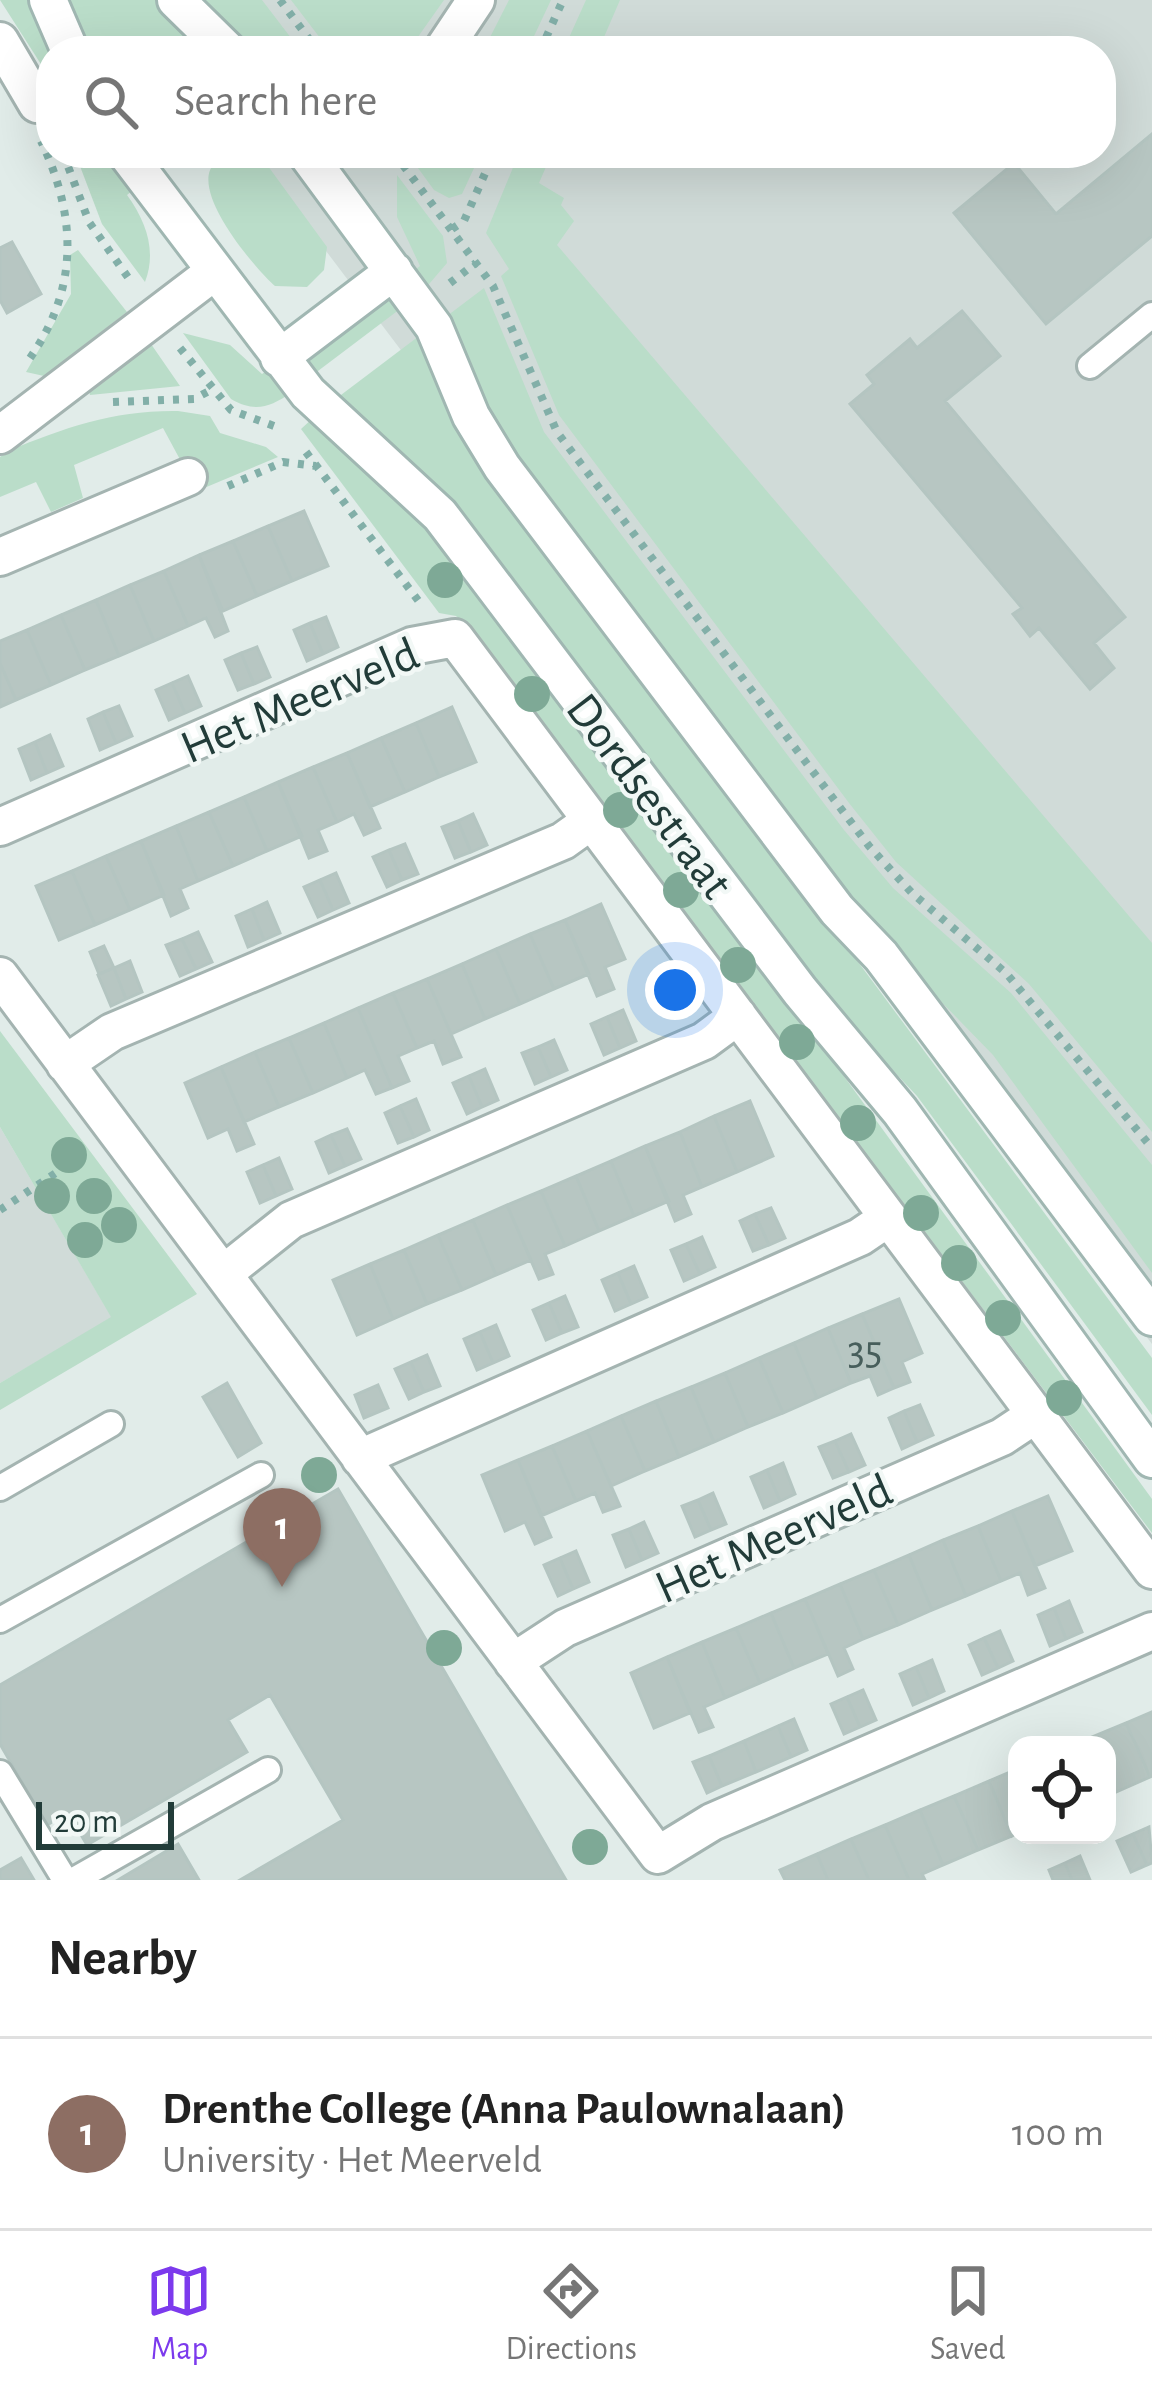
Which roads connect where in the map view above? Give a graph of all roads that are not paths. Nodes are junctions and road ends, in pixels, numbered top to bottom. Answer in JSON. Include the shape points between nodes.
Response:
{"nodes":[{"id":1,"x":48,"y":0,"type":"edge"},
{"id":2,"x":176,"y":0,"type":"edge"},
{"id":3,"x":476,"y":0,"type":"edge"},
{"id":4,"x":64,"y":36,"type":"edge"},
{"id":5,"x":213,"y":36,"type":"edge"},
{"id":6,"x":452,"y":36,"type":"edge"},
{"id":7,"x":0,"y":41,"type":"edge"},
{"id":8,"x":35,"y":114,"type":"dead end"},
{"id":9,"x":147,"y":168,"type":"edge"},
{"id":10,"x":329,"y":168,"type":"edge"},
{"id":11,"x":394,"y":271,"type":"junction"},
{"id":12,"x":214,"y":272,"type":"junction"},
{"id":13,"x":1152,"y":316,"type":"edge"},
{"id":14,"x":279,"y":358,"type":"junction"},
{"id":15,"x":1090,"y":366,"type":"dead end"},
{"id":16,"x":10,"y":428,"type":"edge"},
{"id":17,"x":188,"y":477,"type":"road end"},
{"id":18,"x":0,"y":557,"type":"edge"},
{"id":19,"x":591,"y":821,"type":"junction"},
{"id":20,"x":0,"y":827,"type":"edge"},
{"id":21,"x":0,"y":976,"type":"edge"},
{"id":22,"x":738,"y":1016,"type":"junction"},
{"id":23,"x":65,"y":1064,"type":"junction"},
{"id":24,"x":888,"y":1218,"type":"junction"},
{"id":25,"x":223,"y":1274,"type":"junction"},
{"id":26,"x":1152,"y":1317,"type":"edge"},
{"id":27,"x":1035,"y":1415,"type":"junction"},
{"id":28,"x":111,"y":1424,"type":"dead end"},
{"id":29,"x":360,"y":1458,"type":"junction"},
{"id":30,"x":1152,"y":1459,"type":"edge"},
{"id":31,"x":261,"y":1475,"type":"dead end"},
{"id":32,"x":0,"y":1488,"type":"edge"},
{"id":33,"x":1152,"y":1570,"type":"edge"},
{"id":34,"x":0,"y":1620,"type":"edge"},
{"id":35,"x":1152,"y":1631,"type":"edge"},
{"id":36,"x":513,"y":1662,"type":"junction"},
{"id":37,"x":268,"y":1770,"type":"dead end"},
{"id":38,"x":0,"y":1773,"type":"edge"},
{"id":39,"x":667,"y":1868,"type":"edge"},
{"id":40,"x":64,"y":1880,"type":"edge"},
{"id":41,"x":74,"y":1880,"type":"edge"}],
"edges":[{"from":1,"to":4,"type":"street"},
{"from":2,"to":5,"type":"street"},
{"from":3,"to":6,"type":"street"},
{"from":7,"to":8,"type":"street"},
{"from":9,"to":12,"type":"street","name":"Dordsestraat"},
{"from":10,"to":11,"type":"street","name":"Dordsestraat"},
{"from":11,"to":14,"type":"street"},
{"from":11,"to":26,"type":"street","name":"Dordsestraat","via":[[434,327],[502,467]]},
{"from":12,"to":14,"type":"street","name":"Dordsestraat"},
{"from":12,"to":16,"type":"street"},
{"from":13,"to":15,"type":"lane"},
{"from":14,"to":30,"type":"street","name":"Dordsestraat","via":[[339,425],[440,515],[900,1111]]},
{"from":17,"to":18,"type":"street"},
{"from":19,"to":20,"type":"street","name":"Het Meerveld","via":[[454,638],[412,646]]},
{"from":19,"to":22,"type":"street","name":"Het Meerveld"},
{"from":19,"to":23,"type":"street","via":[[563,841],[112,1032]]},
{"from":21,"to":23,"type":"street"},
{"from":22,"to":24,"type":"street","name":"Het Meerveld"},
{"from":22,"to":25,"type":"street","via":[[704,1041],[291,1220]]},
{"from":23,"to":25,"type":"street"},
{"from":24,"to":27,"type":"street","name":"Het Meerveld"},
{"from":24,"to":29,"type":"street"},
{"from":25,"to":29,"type":"street"},
{"from":27,"to":33,"type":"street","name":"Het Meerveld"},
{"from":27,"to":36,"type":"street","name":"Het Meerveld","via":[[1001,1437],[565,1628]]},
{"from":28,"to":32,"type":"lane"},
{"from":29,"to":36,"type":"street"},
{"from":31,"to":34,"type":"lane"},
{"from":35,"to":39,"type":"street","via":[[712,1822]]},
{"from":36,"to":39,"type":"street"},
{"from":37,"to":41,"type":"lane"},
{"from":38,"to":40,"type":"lane"}]}
